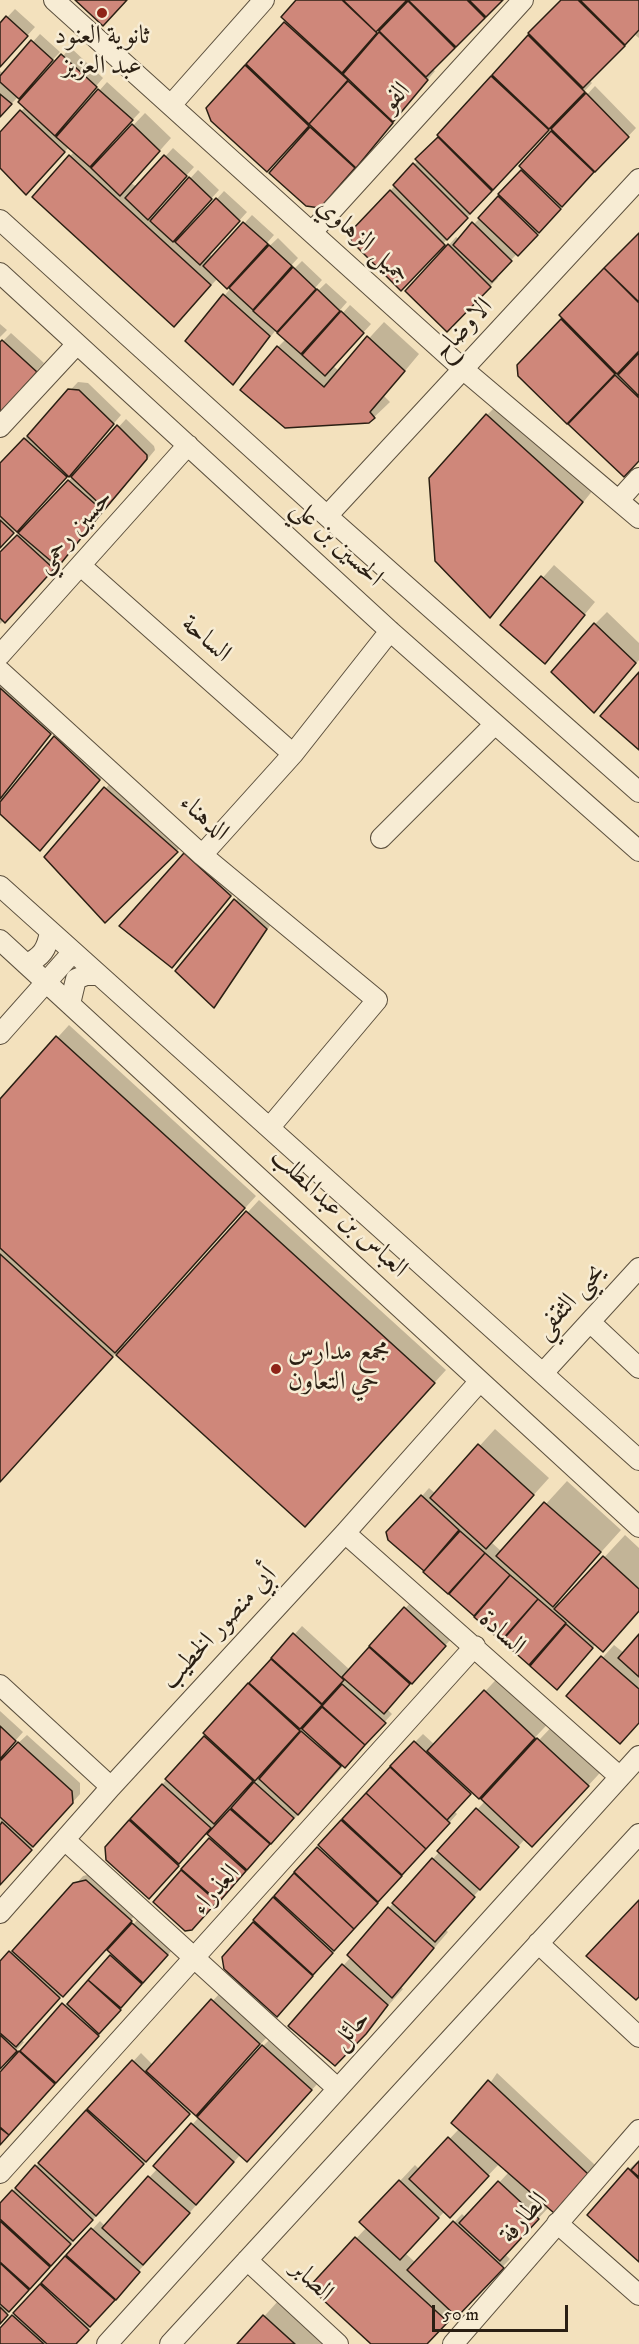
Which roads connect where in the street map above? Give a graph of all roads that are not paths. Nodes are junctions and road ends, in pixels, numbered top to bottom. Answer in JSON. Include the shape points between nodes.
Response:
{"nodes":[{"id":1,"x":54,"y":0,"type":"edge"},
{"id":2,"x":264,"y":0,"type":"edge"},
{"id":3,"x":523,"y":0,"type":"edge"},
{"id":4,"x":171,"y":105,"type":"junction"},
{"id":5,"x":639,"y":180,"type":"edge"},
{"id":6,"x":0,"y":220,"type":"edge"},
{"id":7,"x":312,"y":232,"type":"junction"},
{"id":8,"x":0,"y":273,"type":"edge"},
{"id":9,"x":77,"y":344,"type":"junction"},
{"id":10,"x":464,"y":370,"type":"junction"},
{"id":11,"x":0,"y":427,"type":"edge"},
{"id":12,"x":188,"y":445,"type":"junction"},
{"id":13,"x":639,"y":478,"type":"edge"},
{"id":14,"x":619,"y":500,"type":"junction"},
{"id":15,"x":327,"y":516,"type":"junction"},
{"id":16,"x":639,"y":518,"type":"edge"},
{"id":17,"x":81,"y":566,"type":"junction"},
{"id":18,"x":390,"y":631,"type":"junction"},
{"id":19,"x":0,"y":654,"type":"edge"},
{"id":20,"x":0,"y":670,"type":"edge"},
{"id":21,"x":495,"y":724,"type":"junction"},
{"id":22,"x":293,"y":754,"type":"junction"},
{"id":23,"x":639,"y":792,"type":"edge"},
{"id":24,"x":381,"y":838,"type":"dead end"},
{"id":25,"x":639,"y":850,"type":"edge"},
{"id":26,"x":202,"y":855,"type":"junction"},
{"id":27,"x":0,"y":886,"type":"edge"},
{"id":28,"x":50,"y":932,"type":"junction"},
{"id":29,"x":0,"y":940,"type":"edge"},
{"id":30,"x":72,"y":953,"type":"junction"},
{"id":31,"x":26,"y":964,"type":"junction"},
{"id":32,"x":98,"y":975,"type":"junction"},
{"id":33,"x":46,"y":982,"type":"junction"},
{"id":34,"x":70,"y":1004,"type":"junction"},
{"id":35,"x":0,"y":1034,"type":"edge"},
{"id":36,"x":270,"y":1127,"type":"junction"},
{"id":37,"x":639,"y":1268,"type":"edge"},
{"id":38,"x":590,"y":1322,"type":"junction"},
{"id":39,"x":639,"y":1368,"type":"edge"},
{"id":40,"x":543,"y":1373,"type":"junction"},
{"id":41,"x":480,"y":1381,"type":"junction"},
{"id":42,"x":639,"y":1460,"type":"edge"},
{"id":43,"x":639,"y":1527,"type":"edge"},
{"id":44,"x":345,"y":1533,"type":"junction"},
{"id":45,"x":475,"y":1646,"type":"junction"},
{"id":46,"x":0,"y":1685,"type":"edge"},
{"id":47,"x":639,"y":1756,"type":"edge"},
{"id":48,"x":620,"y":1777,"type":"junction"},
{"id":49,"x":111,"y":1787,"type":"junction"},
{"id":50,"x":639,"y":1834,"type":"edge"},
{"id":51,"x":66,"y":1841,"type":"junction"},
{"id":52,"x":0,"y":1913,"type":"edge"},
{"id":53,"x":538,"y":1943,"type":"junction"},
{"id":54,"x":195,"y":1956,"type":"junction"},
{"id":55,"x":639,"y":2037,"type":"edge"},
{"id":56,"x":337,"y":2088,"type":"junction"},
{"id":57,"x":639,"y":2130,"type":"edge"},
{"id":58,"x":0,"y":2173,"type":"edge"},
{"id":59,"x":557,"y":2223,"type":"junction"},
{"id":60,"x":247,"y":2260,"type":"junction"},
{"id":61,"x":639,"y":2295,"type":"edge"},
{"id":62,"x":107,"y":2344,"type":"edge"},
{"id":63,"x":170,"y":2344,"type":"edge"},
{"id":64,"x":338,"y":2344,"type":"edge"},
{"id":65,"x":453,"y":2344,"type":"edge"}],
"edges":[{"from":1,"to":4,"type":"street","name":"جميل الزهاوي"},
{"from":2,"to":4,"type":"street"},
{"from":3,"to":7,"type":"street","name":"الفو"},
{"from":4,"to":7,"type":"street","name":"جميل الزهاوي"},
{"from":5,"to":10,"type":"street","name":"الاوضاح"},
{"from":6,"to":15,"type":"street","name":"الحسين بن علي"},
{"from":7,"to":10,"type":"street","name":"جميل الزهاوي"},
{"from":8,"to":9,"type":"street","name":"الحسين بن علي"},
{"from":9,"to":11,"type":"street"},
{"from":9,"to":12,"type":"street","name":"الحسين بن علي"},
{"from":10,"to":14,"type":"street","name":"جميل الزهاوي"},
{"from":10,"to":15,"type":"street","name":"الاوضاح"},
{"from":12,"to":17,"type":"street","name":"حسين رحمي"},
{"from":12,"to":18,"type":"street","name":"الحسين بن علي"},
{"from":13,"to":14,"type":"street"},
{"from":14,"to":16,"type":"street","name":"جميل الزهاوي"},
{"from":15,"to":23,"type":"street","name":"الحسين بن علي"},
{"from":17,"to":19,"type":"street","name":"حسين رحمي"},
{"from":17,"to":22,"type":"street","name":"الساحة"},
{"from":18,"to":21,"type":"street","name":"الحسين بن علي"},
{"from":18,"to":22,"type":"street"},
{"from":20,"to":26,"type":"street","name":"الدهناء"},
{"from":21,"to":24,"type":"street"},
{"from":21,"to":25,"type":"street","name":"الحسين بن علي"},
{"from":22,"to":26,"type":"street"},
{"from":26,"to":36,"type":"street","name":"الدهناء","via":[[377,1000]]},
{"from":27,"to":28,"type":"street","name":"العباس بن عبدالمطلب"},
{"from":28,"to":30,"type":"street","name":"العباس بن عبدالمطلب"},
{"from":28,"to":31,"type":"street","via":[[48,946],[39,958]]},
{"from":29,"to":31,"type":"street","name":"العباس بن عبدالمطلب"},
{"from":30,"to":32,"type":"street","name":"العباس بن عبدالمطلب"},
{"from":30,"to":33,"type":"street"},
{"from":31,"to":33,"type":"street","name":"العباس بن عبدالمطلب"},
{"from":32,"to":34,"type":"street","via":[[76,979]]},
{"from":32,"to":36,"type":"street","name":"العباس بن عبدالمطلب"},
{"from":33,"to":34,"type":"street","name":"العباس بن عبدالمطلب"},
{"from":33,"to":35,"type":"street"},
{"from":34,"to":41,"type":"street","name":"العباس بن عبدالمطلب"},
{"from":36,"to":40,"type":"street","name":"العباس بن عبدالمطلب"},
{"from":37,"to":38,"type":"street","name":"يحيى الثقفي"},
{"from":38,"to":39,"type":"street"},
{"from":38,"to":40,"type":"street","name":"يحيى الثقفي"},
{"from":40,"to":42,"type":"street","name":"العباس بن عبدالمطلب"},
{"from":41,"to":43,"type":"street","name":"العباس بن عبدالمطلب"},
{"from":41,"to":44,"type":"street","name":"أبي منصور الخطيب"},
{"from":44,"to":45,"type":"street","name":"السادة"},
{"from":44,"to":49,"type":"street","name":"أبي منصور الخطيب"},
{"from":45,"to":48,"type":"street","name":"السادة"},
{"from":45,"to":54,"type":"street","name":"العذراء"},
{"from":46,"to":49,"type":"street"},
{"from":47,"to":48,"type":"street","name":"حائل"},
{"from":48,"to":56,"type":"street","name":"حائل"},
{"from":49,"to":51,"type":"street","name":"أبي منصور الخطيب"},
{"from":50,"to":53,"type":"street"},
{"from":51,"to":52,"type":"street","name":"أبي منصور الخطيب"},
{"from":51,"to":54,"type":"street"},
{"from":53,"to":55,"type":"street"},
{"from":53,"to":60,"type":"street"},
{"from":54,"to":56,"type":"street"},
{"from":54,"to":58,"type":"street","name":"العذراء"},
{"from":56,"to":62,"type":"street","name":"حائل"},
{"from":57,"to":59,"type":"street","name":"الطارفة"},
{"from":59,"to":61,"type":"street"},
{"from":59,"to":65,"type":"street","name":"الطارفة"},
{"from":60,"to":63,"type":"street"},
{"from":60,"to":64,"type":"street","name":"الصابر"}]}
